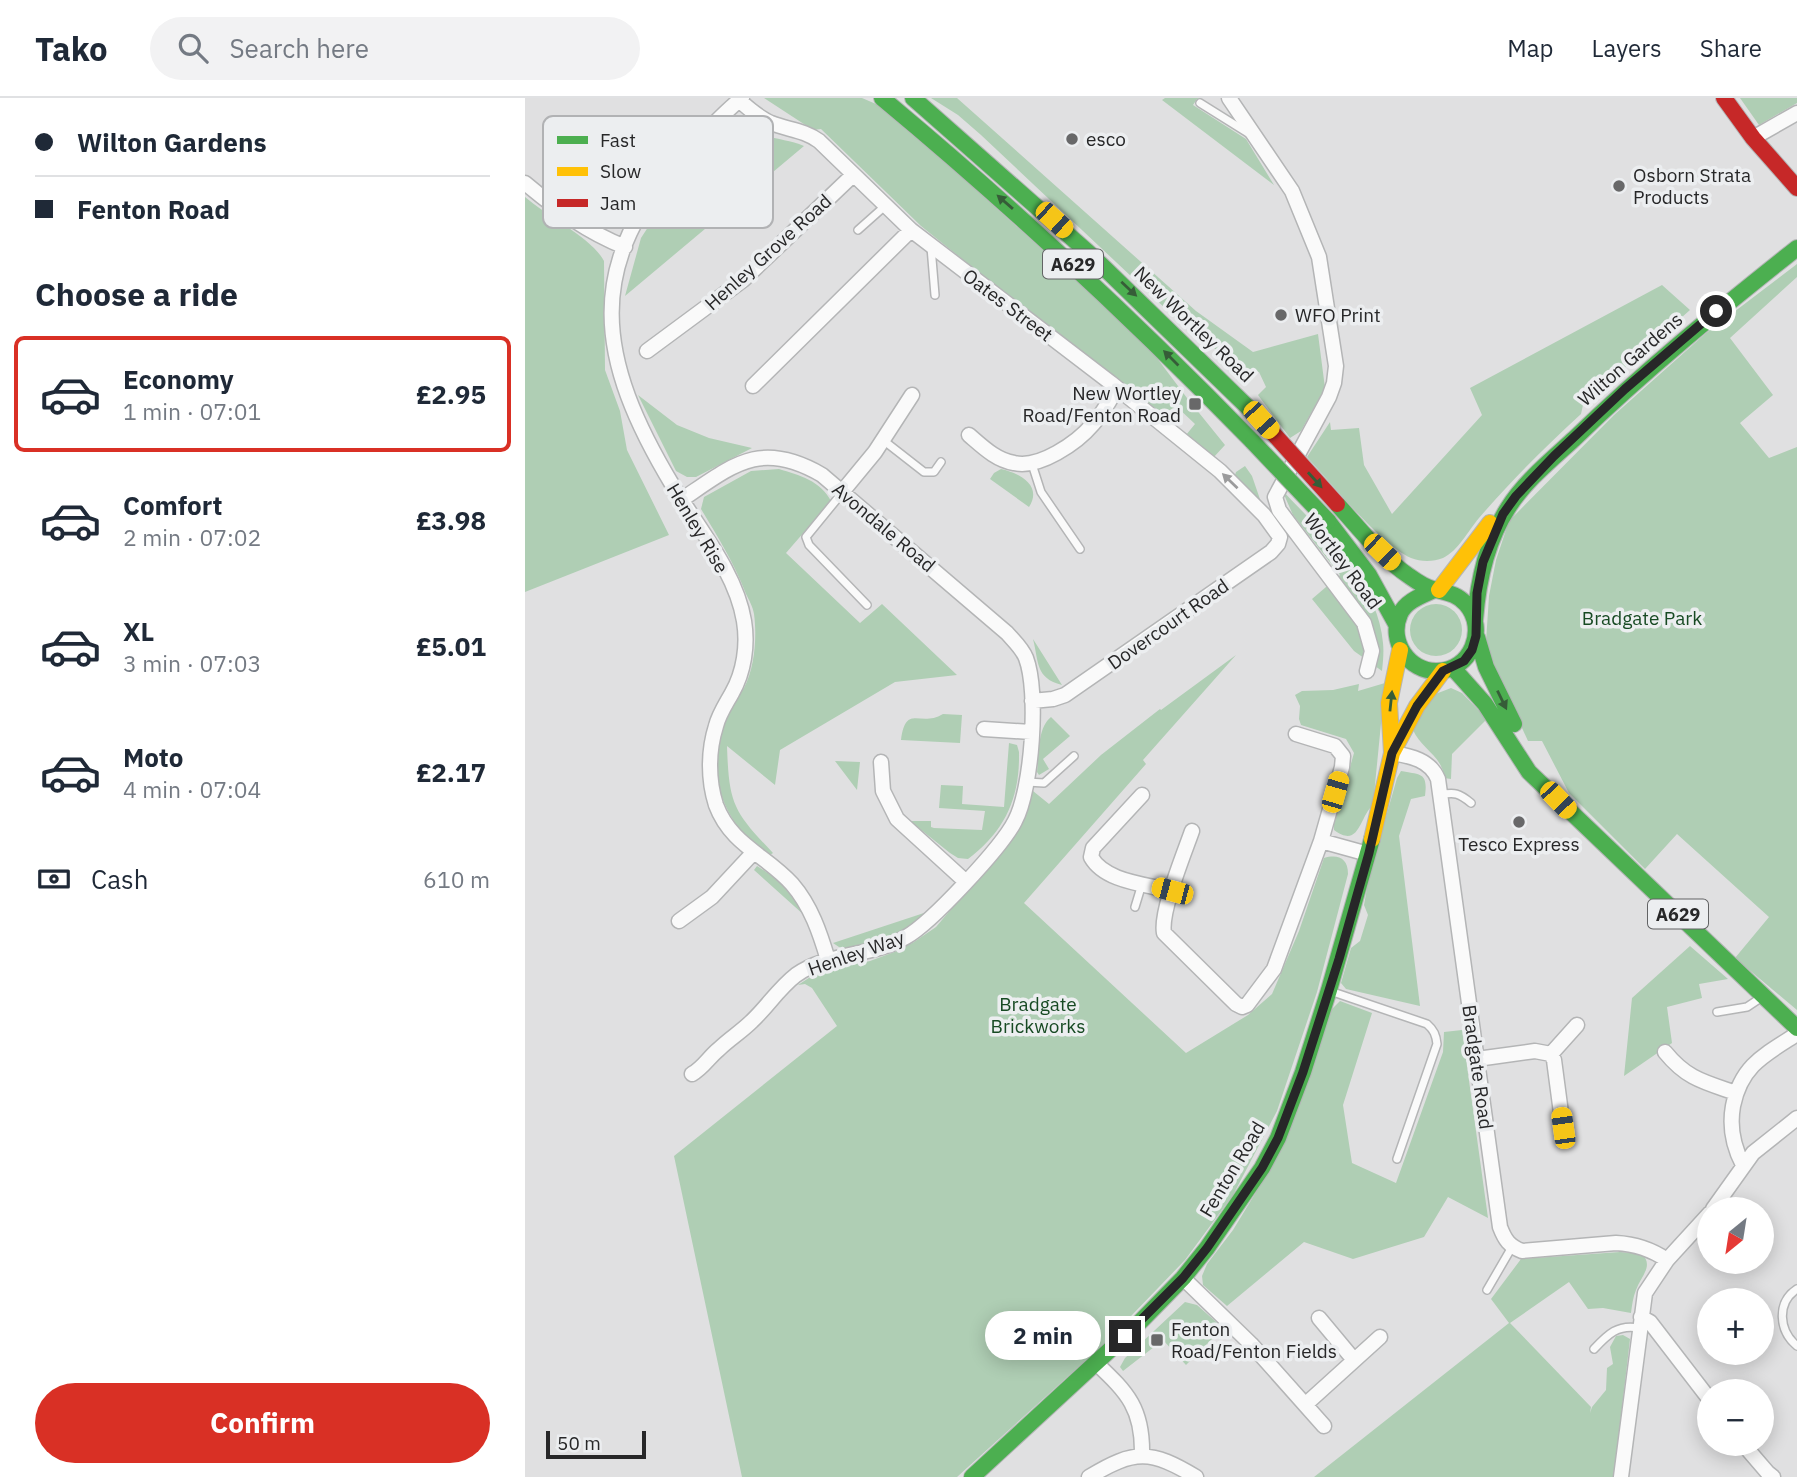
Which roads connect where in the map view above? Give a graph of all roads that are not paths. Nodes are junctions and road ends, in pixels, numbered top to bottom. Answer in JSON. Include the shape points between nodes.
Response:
{"nodes":[{"id":1,"x":883,"y":98,"type":"edge"},
{"id":2,"x":912,"y":98,"type":"edge"},
{"id":3,"x":1229,"y":98,"type":"edge"},
{"id":4,"x":1724,"y":98,"type":"edge"},
{"id":5,"x":741,"y":99,"type":"edge"},
{"id":6,"x":1200,"y":103,"type":"dead end"},
{"id":7,"x":1797,"y":113,"type":"edge"},
{"id":8,"x":724,"y":116,"type":"edge"},
{"id":9,"x":760,"y":116,"type":"edge"},
{"id":10,"x":773,"y":123,"type":"edge"},
{"id":11,"x":1753,"y":138,"type":"junction"},
{"id":12,"x":1257,"y":139,"type":"junction"},
{"id":13,"x":853,"y":175,"type":"junction"},
{"id":14,"x":525,"y":183,"type":"edge"},
{"id":15,"x":1797,"y":188,"type":"edge"},
{"id":16,"x":543,"y":197,"type":"edge"},
{"id":17,"x":885,"y":206,"type":"junction"},
{"id":18,"x":586,"y":228,"type":"edge"},
{"id":19,"x":633,"y":228,"type":"edge"},
{"id":20,"x":858,"y":230,"type":"dead end"},
{"id":21,"x":911,"y":230,"type":"junction"},
{"id":22,"x":625,"y":247,"type":"junction"},
{"id":23,"x":931,"y":247,"type":"junction"},
{"id":24,"x":1797,"y":248,"type":"edge"},
{"id":25,"x":935,"y":295,"type":"dead end"},
{"id":26,"x":647,"y":351,"type":"dead end"},
{"id":27,"x":753,"y":386,"type":"dead end"},
{"id":28,"x":1117,"y":388,"type":"junction"},
{"id":29,"x":912,"y":395,"type":"dead end"},
{"id":30,"x":969,"y":435,"type":"dead end"},
{"id":31,"x":883,"y":440,"type":"junction"},
{"id":32,"x":941,"y":462,"type":"dead end"},
{"id":33,"x":1032,"y":464,"type":"junction"},
{"id":34,"x":842,"y":492,"type":"junction"},
{"id":35,"x":681,"y":499,"type":"junction"},
{"id":36,"x":1503,"y":514,"type":"junction"},
{"id":37,"x":1271,"y":524,"type":"joint"},
{"id":38,"x":1080,"y":550,"type":"dead end"},
{"id":39,"x":1436,"y":590,"type":"junction"},
{"id":40,"x":867,"y":605,"type":"dead end"},
{"id":41,"x":1475,"y":620,"type":"junction"},
{"id":42,"x":1396,"y":624,"type":"junction"},
{"id":43,"x":1476,"y":636,"type":"junction"},
{"id":44,"x":1400,"y":650,"type":"junction"},
{"id":45,"x":1448,"y":670,"type":"junction"},
{"id":46,"x":1367,"y":671,"type":"dead end"},
{"id":47,"x":1032,"y":701,"type":"junction"},
{"id":48,"x":984,"y":729,"type":"dead end"},
{"id":49,"x":1031,"y":732,"type":"junction"},
{"id":50,"x":1296,"y":734,"type":"dead end"},
{"id":51,"x":1392,"y":753,"type":"junction"},
{"id":52,"x":1074,"y":756,"type":"dead end"},
{"id":53,"x":881,"y":762,"type":"dead end"},
{"id":54,"x":1027,"y":782,"type":"junction"},
{"id":55,"x":1142,"y":795,"type":"dead end"},
{"id":56,"x":1439,"y":795,"type":"junction"},
{"id":57,"x":1558,"y":800,"type":"junction"},
{"id":58,"x":1471,"y":803,"type":"dead end"},
{"id":59,"x":1192,"y":831,"type":"dead end"},
{"id":60,"x":1321,"y":841,"type":"junction"},
{"id":61,"x":753,"y":853,"type":"junction"},
{"id":62,"x":1369,"y":853,"type":"junction"},
{"id":63,"x":965,"y":881,"type":"junction"},
{"id":64,"x":1142,"y":883,"type":"junction"},
{"id":65,"x":1172,"y":891,"type":"junction"},
{"id":66,"x":1135,"y":907,"type":"dead end"},
{"id":67,"x":679,"y":922,"type":"dead end"},
{"id":68,"x":828,"y":960,"type":"junction"},
{"id":69,"x":1329,"y":990,"type":"junction"},
{"id":70,"x":1763,"y":994,"type":"junction"},
{"id":71,"x":1717,"y":1012,"type":"dead end"},
{"id":72,"x":1577,"y":1025,"type":"dead end"},
{"id":73,"x":1797,"y":1028,"type":"edge"},
{"id":74,"x":1797,"y":1034,"type":"edge"},
{"id":75,"x":1665,"y":1052,"type":"dead end"},
{"id":76,"x":1551,"y":1054,"type":"junction"},
{"id":77,"x":1477,"y":1059,"type":"junction"},
{"id":78,"x":692,"y":1074,"type":"dead end"},
{"id":79,"x":1736,"y":1093,"type":"junction"},
{"id":80,"x":1797,"y":1118,"type":"edge"},
{"id":81,"x":1563,"y":1128,"type":"dead end"},
{"id":82,"x":1397,"y":1159,"type":"dead end"},
{"id":83,"x":1743,"y":1165,"type":"junction"},
{"id":84,"x":1721,"y":1197,"type":"edge"},
{"id":85,"x":1697,"y":1227,"type":"edge"},
{"id":86,"x":1511,"y":1247,"type":"junction"},
{"id":87,"x":1668,"y":1260,"type":"junction"},
{"id":88,"x":1183,"y":1278,"type":"junction"},
{"id":89,"x":1797,"y":1289,"type":"edge"},
{"id":90,"x":1487,"y":1290,"type":"dead end"},
{"id":91,"x":1319,"y":1318,"type":"dead end"},
{"id":92,"x":1640,"y":1322,"type":"junction"},
{"id":93,"x":1380,"y":1337,"type":"dead end"},
{"id":94,"x":1797,"y":1346,"type":"edge"},
{"id":95,"x":1594,"y":1349,"type":"dead end"},
{"id":96,"x":1354,"y":1360,"type":"junction"},
{"id":97,"x":1097,"y":1363,"type":"junction"},
{"id":98,"x":1697,"y":1383,"type":"edge"},
{"id":99,"x":1306,"y":1404,"type":"junction"},
{"id":100,"x":1324,"y":1426,"type":"dead end"},
{"id":101,"x":1142,"y":1455,"type":"junction"},
{"id":102,"x":1753,"y":1456,"type":"edge"},
{"id":103,"x":972,"y":1477,"type":"edge"},
{"id":104,"x":1089,"y":1477,"type":"edge"},
{"id":105,"x":1196,"y":1477,"type":"edge"},
{"id":106,"x":1621,"y":1477,"type":"edge"},
{"id":107,"x":1773,"y":1477,"type":"edge"}],
"edges":[{"from":42,"to":1,"type":"main road","name":"New Wortley Road","number":"A629","one_way":true,"bridge":true,"via":[[1369,575],[1328,521],[1153,339],[1037,230]]},
{"from":2,"to":39,"type":"main road","name":"New Wortley Road","number":"A629","one_way":true,"bridge":true,"via":[[1128,288],[1261,420],[1392,562]]},
{"from":3,"to":12,"type":"street","name":"Wortley Road"},
{"from":4,"to":11,"type":"main road"},
{"from":5,"to":8,"type":"street","name":"Henley Rise"},
{"from":5,"to":9,"type":"street","name":"Oates Street"},
{"from":6,"to":12,"type":"lane"},
{"from":7,"to":11,"type":"street"},
{"from":10,"to":13,"type":"street","name":"Oates Street","via":[[808,133]]},
{"from":11,"to":15,"type":"main road"},
{"from":12,"to":46,"type":"street","name":"Wortley Road","via":[[1292,191],[1319,257],[1336,366],[1329,397],[1277,490],[1276,504],[1364,623],[1372,651]]},
{"from":13,"to":17,"type":"street","name":"Oates Street"},
{"from":13,"to":26,"type":"street","name":"Henley Grove Road","via":[[743,280]]},
{"from":14,"to":16,"type":"street"},
{"from":17,"to":20,"type":"lane"},
{"from":17,"to":21,"type":"street","name":"Oates Street"},
{"from":18,"to":22,"type":"street"},
{"from":19,"to":22,"type":"street","name":"Henley Rise"},
{"from":21,"to":23,"type":"street","name":"Oates Street"},
{"from":21,"to":27,"type":"street"},
{"from":22,"to":35,"type":"street","name":"Henley Rise","via":[[611,310],[616,362],[645,435]]},
{"from":23,"to":25,"type":"lane"},
{"from":23,"to":28,"type":"street","name":"Oates Street"},
{"from":24,"to":36,"type":"main road","name":"Wilton Gardens","via":[[1625,389],[1554,456]]},
{"from":28,"to":33,"type":"street","via":[[1087,430]]},
{"from":37,"to":28,"type":"street","name":"Oates Street","one_way":true,"via":[[1232,483]]},
{"from":29,"to":31,"type":"street"},
{"from":30,"to":33,"type":"street","via":[[1003,460]]},
{"from":31,"to":32,"type":"lane","via":[[924,472],[934,472]]},
{"from":31,"to":34,"type":"street"},
{"from":33,"to":38,"type":"lane","via":[[1041,492]]},
{"from":34,"to":35,"type":"street","name":"Avondale Road","via":[[804,464],[774,457],[744,461]]},
{"from":34,"to":40,"type":"lane","via":[[806,537]]},
{"from":34,"to":47,"type":"street","name":"Avondale Road","via":[[1007,633],[1025,657]]},
{"from":35,"to":61,"type":"street","name":"Henley Rise","via":[[731,584],[744,618],[741,672],[716,726],[710,764],[711,785],[721,814]]},
{"from":36,"to":39,"type":"main road","name":"Wilton Gardens","via":[[1491,521]]},
{"from":36,"to":41,"type":"main road","name":"Wilton Gardens","via":[[1483,562]]},
{"from":37,"to":47,"type":"street","name":"Dovercourt Road","via":[[1280,537],[1271,552],[1065,695]]},
{"from":39,"to":41,"type":"main road","number":"A629","via":[[1458,596]]},
{"from":39,"to":42,"type":"main road","via":[[1409,601]]},
{"from":41,"to":43,"type":"main road","number":"A629"},
{"from":42,"to":44,"type":"main road","number":"A629"},
{"from":43,"to":45,"type":"main road","via":[[1464,661]]},
{"from":43,"to":57,"type":"main road","number":"A629","one_way":true,"via":[[1508,713]]},
{"from":44,"to":45,"type":"main road","number":"A629","via":[[1418,667]]},
{"from":51,"to":44,"type":"main road","name":"Fenton Road","one_way":true,"via":[[1389,703]]},
{"from":45,"to":51,"type":"main road","name":"Fenton Road","via":[[1417,706]]},
{"from":45,"to":57,"type":"main road","number":"A629","via":[[1470,683],[1529,772]]},
{"from":47,"to":49,"type":"street","name":"Henley Way"},
{"from":48,"to":49,"type":"street"},
{"from":49,"to":54,"type":"street","name":"Henley Way"},
{"from":50,"to":60,"type":"street","via":[[1335,746],[1343,756]]},
{"from":51,"to":56,"type":"street","name":"Bradgate Road","via":[[1429,765],[1438,779]]},
{"from":51,"to":62,"type":"main road","name":"Fenton Road"},
{"from":52,"to":54,"type":"lane","via":[[1044,783]]},
{"from":53,"to":63,"type":"street","via":[[883,791],[897,819]]},
{"from":54,"to":63,"type":"street","name":"Henley Way","via":[[1015,822]]},
{"from":55,"to":64,"type":"street","via":[[1093,848],[1091,857],[1113,876]]},
{"from":56,"to":58,"type":"lane","via":[[1454,792]]},
{"from":56,"to":77,"type":"street","name":"Bradgate Road"},
{"from":57,"to":70,"type":"main road","number":"A629"},
{"from":59,"to":65,"type":"street"},
{"from":60,"to":62,"type":"street"},
{"from":60,"to":65,"type":"street","via":[[1274,970],[1242,1007],[1164,933]]},
{"from":61,"to":67,"type":"street","via":[[712,897]]},
{"from":61,"to":68,"type":"street","name":"Henley Rise","via":[[791,883],[805,901]]},
{"from":62,"to":69,"type":"main road","name":"Fenton Road"},
{"from":63,"to":68,"type":"street","name":"Henley Way","via":[[921,928],[906,937]]},
{"from":64,"to":65,"type":"street"},
{"from":64,"to":66,"type":"lane"},
{"from":68,"to":78,"type":"street","name":"Henley Way","via":[[785,984],[750,1023]]},
{"from":69,"to":82,"type":"lane","via":[[1427,1024],[1436,1036]]},
{"from":69,"to":88,"type":"main road","name":"Fenton Road","via":[[1278,1138]]},
{"from":70,"to":71,"type":"lane","via":[[1747,1007]]},
{"from":70,"to":73,"type":"main road","number":"A629"},
{"from":72,"to":76,"type":"street"},
{"from":74,"to":79,"type":"street","via":[[1759,1059]]},
{"from":75,"to":79,"type":"street","via":[[1690,1076]]},
{"from":76,"to":77,"type":"street","via":[[1535,1051]]},
{"from":76,"to":81,"type":"street"},
{"from":77,"to":86,"type":"street","name":"Bradgate Road","via":[[1500,1227]]},
{"from":79,"to":83,"type":"street","via":[[1731,1132]]},
{"from":80,"to":83,"type":"street"},
{"from":83,"to":84,"type":"street"},
{"from":85,"to":87,"type":"street"},
{"from":86,"to":87,"type":"street","via":[[1533,1251],[1616,1242],[1644,1247]]},
{"from":86,"to":90,"type":"lane"},
{"from":87,"to":92,"type":"street","via":[[1645,1293]]},
{"from":88,"to":97,"type":"main road","name":"Fenton Road"},
{"from":88,"to":99,"type":"street"},
{"from":89,"to":94,"type":"lane","via":[[1787,1298],[1782,1314],[1783,1327]]},
{"from":91,"to":96,"type":"street"},
{"from":92,"to":95,"type":"lane","via":[[1615,1330]]},
{"from":92,"to":98,"type":"street","via":[[1650,1322]]},
{"from":92,"to":106,"type":"street"},
{"from":93,"to":96,"type":"street"},
{"from":96,"to":99,"type":"street"},
{"from":97,"to":101,"type":"street","via":[[1136,1408]]},
{"from":97,"to":103,"type":"main road","name":"Fenton Road"},
{"from":99,"to":100,"type":"street"},
{"from":101,"to":104,"type":"street"},
{"from":101,"to":105,"type":"street","via":[[1171,1462]]},
{"from":102,"to":107,"type":"street"}]}
